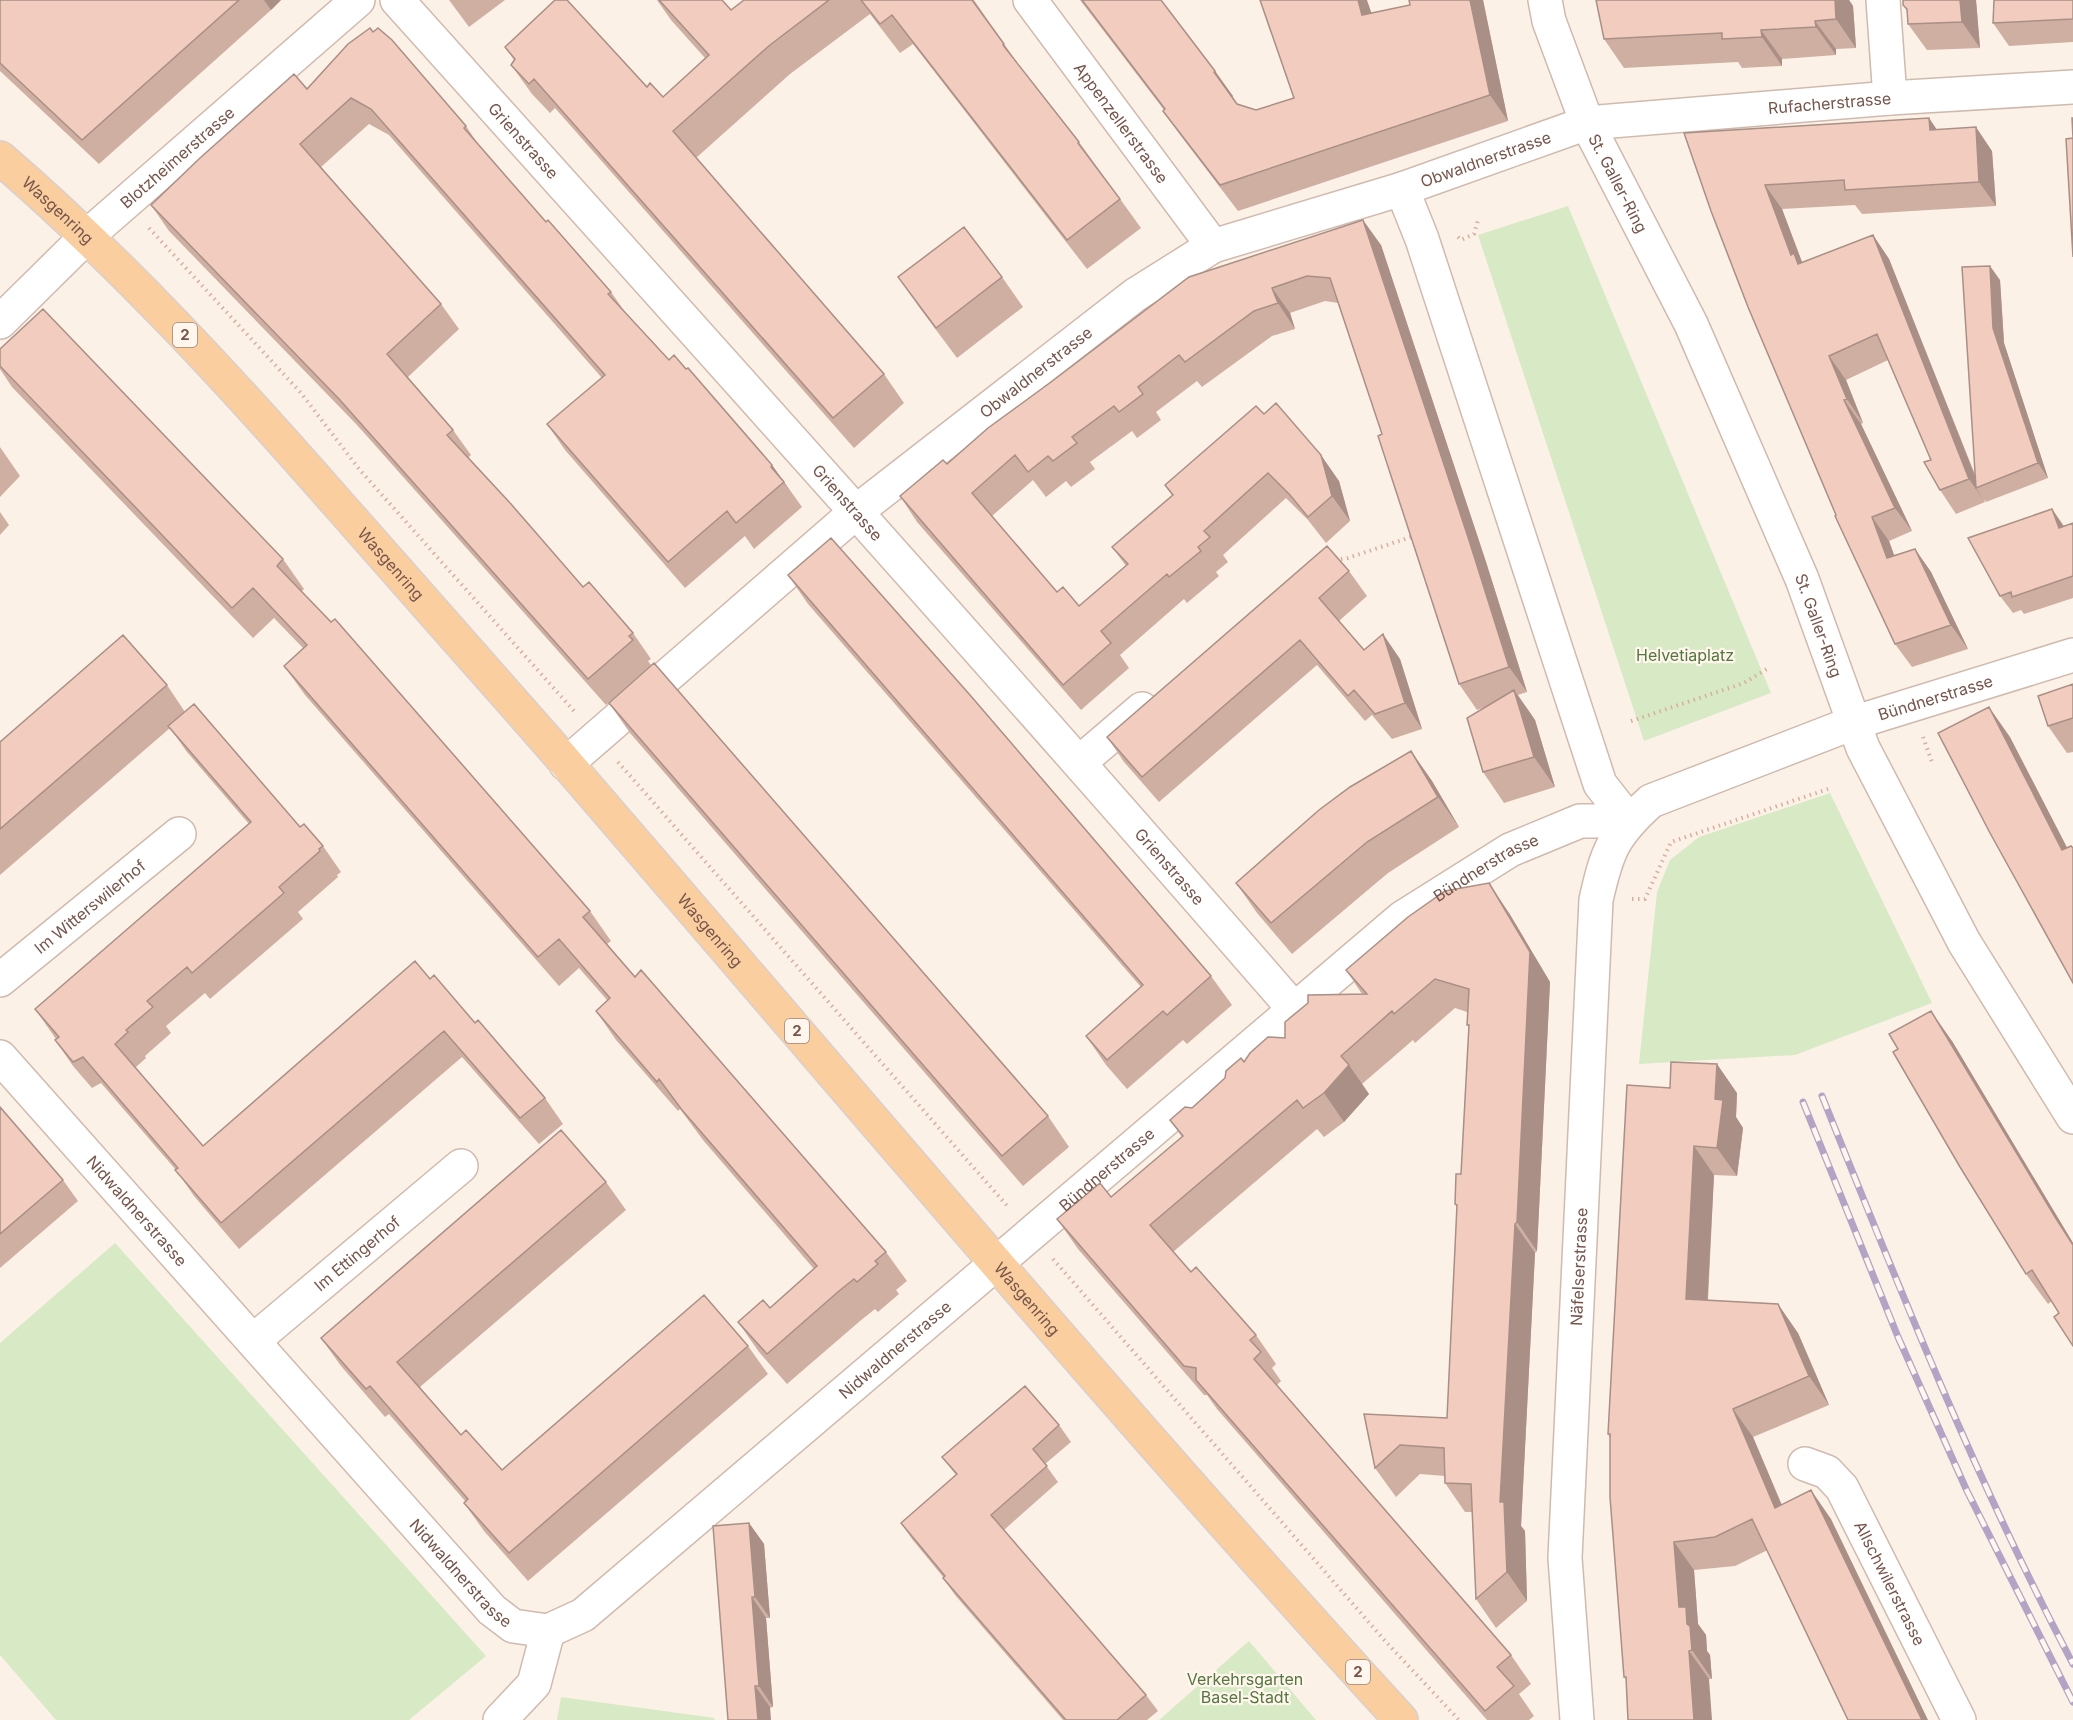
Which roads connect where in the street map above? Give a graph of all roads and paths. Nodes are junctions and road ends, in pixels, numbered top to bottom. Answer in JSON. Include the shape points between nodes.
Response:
{"nodes":[{"id":1,"x":358,"y":0,"type":"edge"},
{"id":2,"x":397,"y":0,"type":"edge"},
{"id":3,"x":1030,"y":0,"type":"edge"},
{"id":4,"x":1545,"y":0,"type":"edge"},
{"id":5,"x":1883,"y":0,"type":"edge"},
{"id":6,"x":2073,"y":87,"type":"edge"},
{"id":7,"x":1890,"y":98,"type":"junction"},
{"id":8,"x":1587,"y":123,"type":"junction"},
{"id":9,"x":0,"y":158,"type":"edge"},
{"id":10,"x":1402,"y":189,"type":"junction"},
{"id":11,"x":126,"y":203,"type":"junction"},
{"id":12,"x":1478,"y":220,"type":"dead end"},
{"id":13,"x":1454,"y":234,"type":"dead end"},
{"id":14,"x":86,"y":237,"type":"junction"},
{"id":15,"x":1213,"y":246,"type":"junction"},
{"id":16,"x":0,"y":322,"type":"edge"},
{"id":17,"x":857,"y":511,"type":"junction"},
{"id":18,"x":1420,"y":534,"type":"edge"},
{"id":19,"x":1325,"y":561,"type":"edge"},
{"id":20,"x":2073,"y":655,"type":"edge"},
{"id":21,"x":1770,"y":667,"type":"dead end"},
{"id":22,"x":1160,"y":693,"type":"edge"},
{"id":23,"x":1631,"y":721,"type":"dead end"},
{"id":24,"x":1853,"y":723,"type":"junction"},
{"id":25,"x":597,"y":737,"type":"junction"},
{"id":26,"x":1080,"y":762,"type":"junction"},
{"id":27,"x":566,"y":764,"type":"junction"},
{"id":28,"x":1828,"y":789,"type":"dead end"},
{"id":29,"x":1629,"y":821,"type":"junction"},
{"id":30,"x":179,"y":834,"type":"dead end"},
{"id":31,"x":1596,"y":900,"type":"junction"},
{"id":32,"x":0,"y":980,"type":"edge"},
{"id":33,"x":1294,"y":1009,"type":"junction"},
{"id":34,"x":0,"y":1056,"type":"edge"},
{"id":35,"x":2073,"y":1117,"type":"edge"},
{"id":36,"x":461,"y":1166,"type":"dead end"},
{"id":37,"x":1030,"y":1232,"type":"junction"},
{"id":38,"x":997,"y":1262,"type":"junction"},
{"id":39,"x":253,"y":1341,"type":"junction"},
{"id":40,"x":1805,"y":1464,"type":"dead end"},
{"id":41,"x":548,"y":1631,"type":"junction"},
{"id":42,"x":500,"y":1720,"type":"edge"},
{"id":43,"x":1401,"y":1720,"type":"edge"},
{"id":44,"x":1459,"y":1720,"type":"edge"},
{"id":45,"x":1577,"y":1720,"type":"edge"},
{"id":46,"x":1959,"y":1720,"type":"edge"}],
"edges":[{"from":1,"to":11,"type":"street","name":"Blotzheimerstrasse"},
{"from":2,"to":17,"type":"street","name":"Grienstrasse"},
{"from":3,"to":15,"type":"street","name":"Appenzellerstrasse"},
{"from":4,"to":8,"type":"street","name":"St. Galler-Ring","via":[[1549,21]]},
{"from":5,"to":7,"type":"street"},
{"from":6,"to":7,"type":"street","name":"Rufacherstrasse"},
{"from":7,"to":8,"type":"street","name":"Rufacherstrasse"},
{"from":8,"to":10,"type":"street","name":"Obwaldnerstrasse"},
{"from":8,"to":24,"type":"street","name":"St. Galler-Ring","via":[[1691,324],[1802,579]]},
{"from":9,"to":14,"type":"main road","name":"Wasgenring","number":"2"},
{"from":10,"to":15,"type":"street","name":"Obwaldnerstrasse"},
{"from":10,"to":29,"type":"street","via":[[1422,239],[1600,784]]},
{"from":11,"to":14,"type":"street","name":"Blotzheimerstrasse"},
{"from":11,"to":25,"type":"path","via":[[301,393],[359,469]]},
{"from":12,"to":13,"type":"path","via":[[1474,234],[1461,240]]},
{"from":14,"to":16,"type":"street","name":"Blotzheimerstrasse"},
{"from":14,"to":27,"type":"main road","name":"Wasgenring","number":"2","via":[[280,437]]},
{"from":15,"to":17,"type":"street","name":"Obwaldnerstrasse","via":[[1135,295]]},
{"from":17,"to":25,"type":"street","name":"Obwaldnerstrasse"},
{"from":17,"to":26,"type":"street","name":"Grienstrasse"},
{"from":18,"to":19,"type":"path","via":[[1348,558]]},
{"from":20,"to":24,"type":"street","name":"Bündnerstrasse"},
{"from":21,"to":23,"type":"path","via":[[1744,683]]},
{"from":22,"to":26,"type":"street"},
{"from":24,"to":29,"type":"street","name":"Bündnerstrasse","via":[[1651,801]]},
{"from":24,"to":35,"type":"street","name":"St. Galler-Ring","via":[[1881,786],[1964,942]]},
{"from":25,"to":27,"type":"street","name":"Obwaldnerstrasse"},
{"from":25,"to":37,"type":"path"},
{"from":26,"to":33,"type":"street","name":"Grienstrasse"},
{"from":27,"to":38,"type":"main road","name":"Wasgenring","number":"2"},
{"from":28,"to":31,"type":"path","via":[[1671,842],[1645,899]]},
{"from":29,"to":31,"type":"street","name":"Näfelserstrasse","via":[[1605,863]]},
{"from":29,"to":33,"type":"street","name":"Bündnerstrasse","via":[[1580,821],[1510,850],[1402,918]]},
{"from":30,"to":32,"type":"street","name":"Im Witterswilerhof"},
{"from":31,"to":45,"type":"street","name":"Näfelserstrasse","via":[[1565,1558]]},
{"from":33,"to":37,"type":"street","name":"Bündnerstrasse"},
{"from":34,"to":39,"type":"street","name":"Nidwaldnerstrasse"},
{"from":36,"to":39,"type":"street","name":"Im Ettingerhof"},
{"from":37,"to":38,"type":"street","name":"Bündnerstrasse"},
{"from":37,"to":44,"type":"path","via":[[1386,1642]]},
{"from":38,"to":41,"type":"street","name":"Nidwaldnerstrasse","via":[[583,1615]]},
{"from":38,"to":43,"type":"main road","name":"Wasgenring","number":"2"},
{"from":39,"to":41,"type":"street","name":"Nidwaldnerstrasse","via":[[492,1610],[513,1626]]},
{"from":40,"to":46,"type":"street","name":"Allschwilerstrasse","via":[[1827,1472],[1842,1488]]},
{"from":41,"to":42,"type":"street","via":[[534,1684]]}]}
